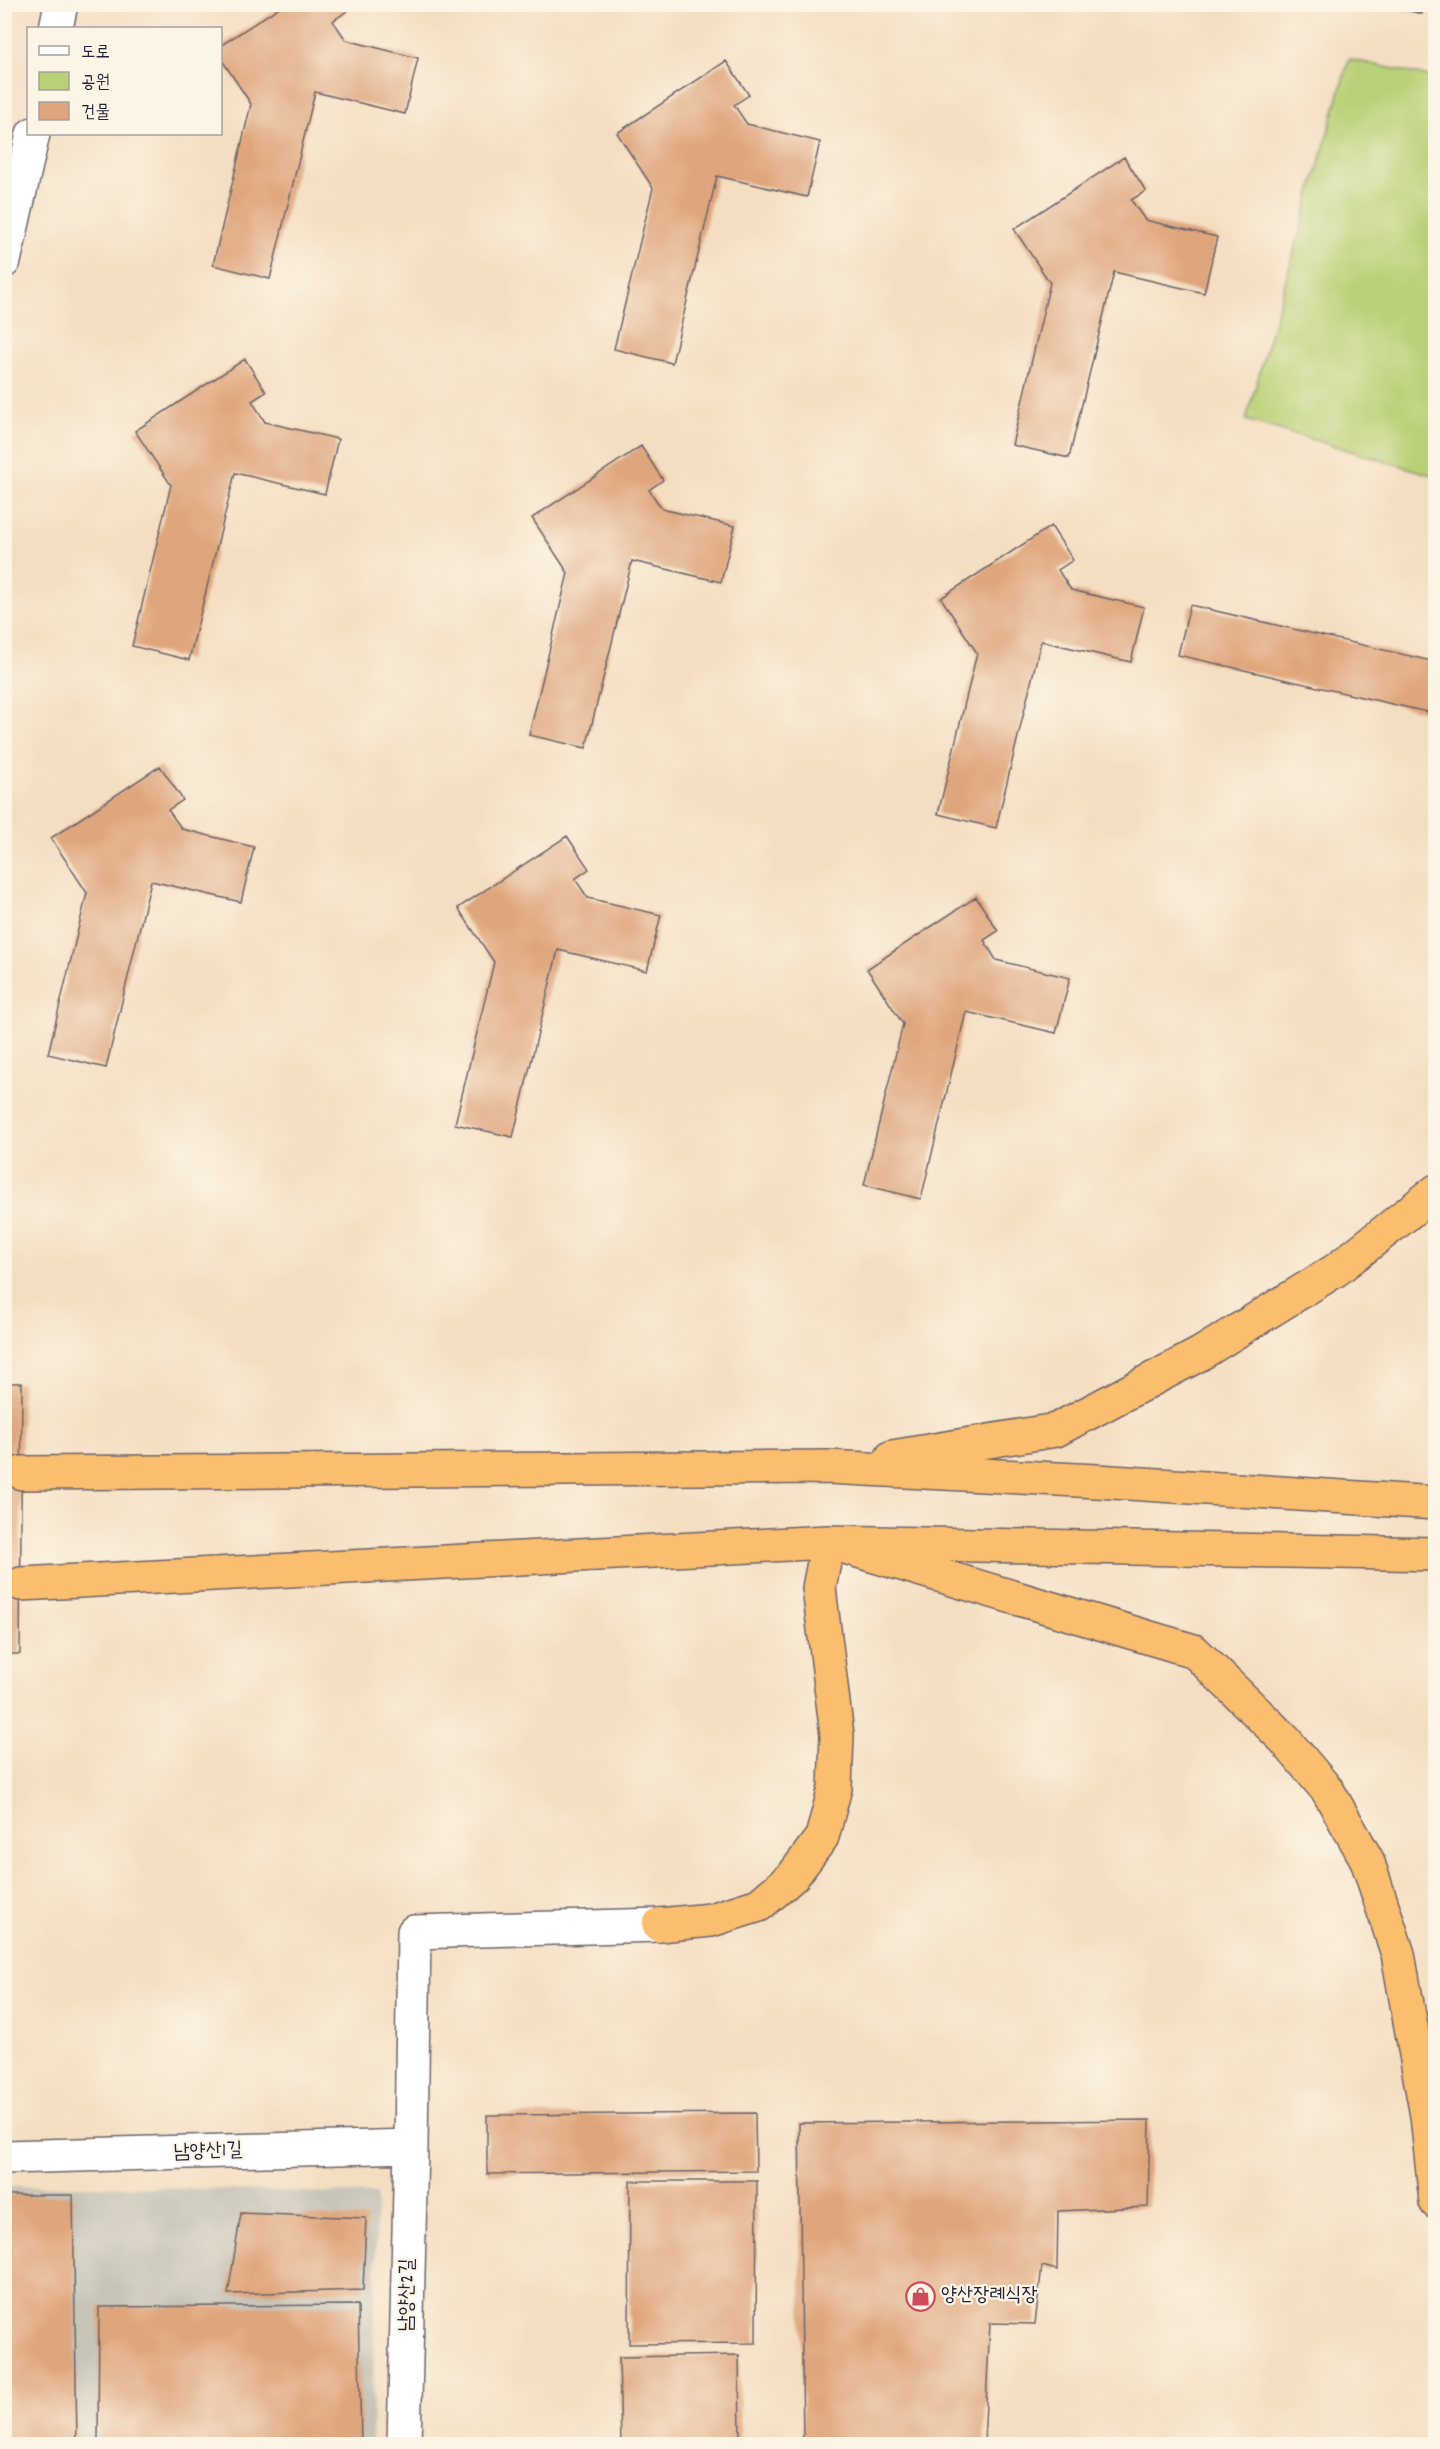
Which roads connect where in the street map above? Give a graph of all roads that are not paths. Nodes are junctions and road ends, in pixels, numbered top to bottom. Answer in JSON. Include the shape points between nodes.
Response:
{"nodes":[{"id":1,"x":61,"y":4,"type":"edge"},
{"id":2,"x":56,"y":27,"type":"edge"},
{"id":3,"x":33,"y":135,"type":"edge"},
{"id":4,"x":4,"y":261,"type":"edge"},
{"id":5,"x":1436,"y":1191,"type":"edge"},
{"id":6,"x":828,"y":1467,"type":"junction"},
{"id":7,"x":22,"y":1473,"type":"dead end"},
{"id":8,"x":1436,"y":1503,"type":"edge"},
{"id":9,"x":828,"y":1542,"type":"junction"},
{"id":10,"x":1436,"y":1554,"type":"edge"},
{"id":11,"x":21,"y":1584,"type":"dead end"},
{"id":12,"x":659,"y":1925,"type":"joint"},
{"id":13,"x":411,"y":2146,"type":"junction"},
{"id":14,"x":4,"y":2157,"type":"edge"},
{"id":15,"x":1436,"y":2202,"type":"edge"},
{"id":16,"x":404,"y":2445,"type":"edge"}],
"edges":[{"from":1,"to":2,"type":"street"},
{"from":3,"to":4,"type":"street"},
{"from":5,"to":6,"type":"highway","via":[[1336,1270],[1200,1354],[1056,1430]]},
{"from":6,"to":7,"type":"highway"},
{"from":6,"to":8,"type":"highway"},
{"from":9,"to":10,"type":"highway"},
{"from":9,"to":11,"type":"highway"},
{"from":9,"to":12,"type":"highway","via":[[819,1588],[837,1735],[835,1788],[822,1837],[793,1876],[759,1905],[711,1920]]},
{"from":9,"to":15,"type":"highway","via":[[1194,1651],[1285,1740],[1328,1791],[1367,1860],[1398,1954],[1427,2116]]},
{"from":12,"to":13,"type":"street","name":"남양산2길","via":[[414,1932]]},
{"from":13,"to":14,"type":"street","name":"남양산1길"},
{"from":13,"to":16,"type":"street","name":"남양산2길"}]}
